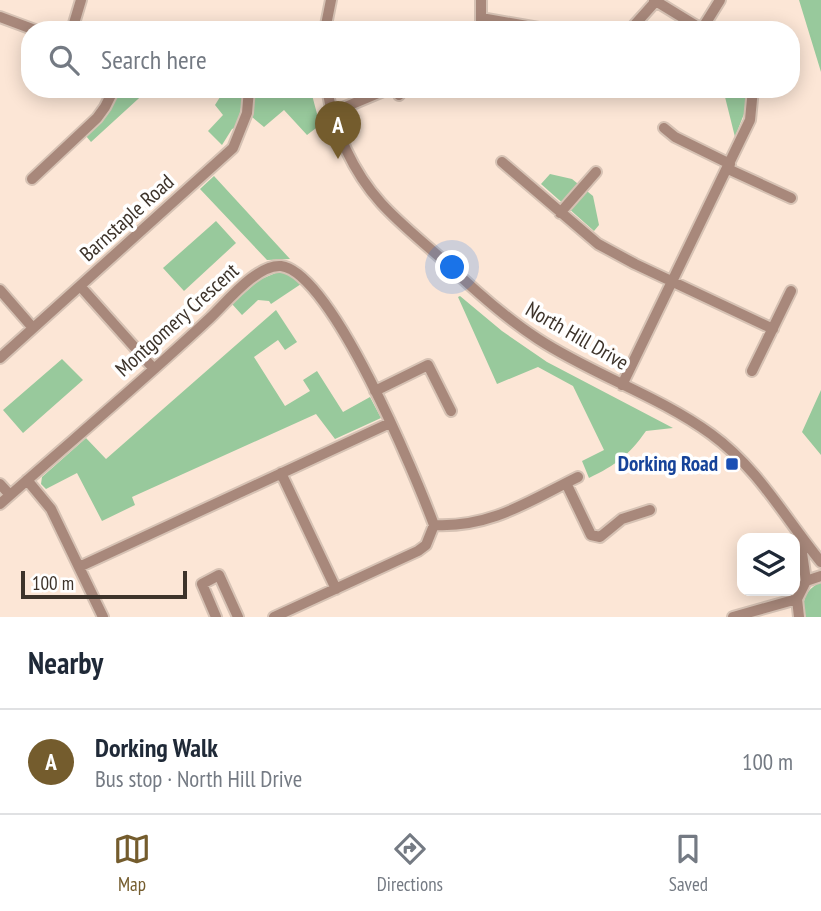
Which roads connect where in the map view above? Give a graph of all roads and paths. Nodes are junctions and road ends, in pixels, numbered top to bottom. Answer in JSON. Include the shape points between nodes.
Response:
{"nodes":[{"id":1,"x":81,"y":0,"type":"edge"},
{"id":2,"x":331,"y":0,"type":"edge"},
{"id":3,"x":481,"y":0,"type":"edge"},
{"id":4,"x":720,"y":0,"type":"edge"},
{"id":5,"x":655,"y":1,"type":"edge"},
{"id":6,"x":0,"y":17,"type":"edge"},
{"id":7,"x":75,"y":21,"type":"edge"},
{"id":8,"x":327,"y":21,"type":"edge"},
{"id":9,"x":481,"y":21,"type":"edge"},
{"id":10,"x":638,"y":21,"type":"edge"},
{"id":11,"x":689,"y":21,"type":"edge"},
{"id":12,"x":707,"y":21,"type":"edge"},
{"id":13,"x":21,"y":25,"type":"edge"},
{"id":14,"x":110,"y":98,"type":"edge"},
{"id":15,"x":248,"y":98,"type":"edge"},
{"id":16,"x":328,"y":98,"type":"edge"},
{"id":17,"x":367,"y":98,"type":"edge"},
{"id":18,"x":752,"y":98,"type":"edge"},
{"id":19,"x":331,"y":113,"type":"junction"},
{"id":20,"x":664,"y":128,"type":"dead end"},
{"id":21,"x":502,"y":162,"type":"dead end"},
{"id":22,"x":729,"y":166,"type":"junction"},
{"id":23,"x":596,"y":172,"type":"dead end"},
{"id":24,"x":32,"y":179,"type":"dead end"},
{"id":25,"x":791,"y":198,"type":"dead end"},
{"id":26,"x":560,"y":213,"type":"junction"},
{"id":27,"x":673,"y":282,"type":"junction"},
{"id":28,"x":79,"y":286,"type":"junction"},
{"id":29,"x":0,"y":290,"type":"edge"},
{"id":30,"x":792,"y":291,"type":"dead end"},
{"id":31,"x":33,"y":328,"type":"junction"},
{"id":32,"x":774,"y":330,"type":"junction"},
{"id":33,"x":0,"y":358,"type":"edge"},
{"id":34,"x":154,"y":369,"type":"junction"},
{"id":35,"x":752,"y":371,"type":"dead end"},
{"id":36,"x":622,"y":384,"type":"junction"},
{"id":37,"x":375,"y":391,"type":"junction"},
{"id":38,"x":451,"y":411,"type":"dead end"},
{"id":39,"x":390,"y":423,"type":"junction"},
{"id":40,"x":281,"y":473,"type":"junction"},
{"id":41,"x":578,"y":477,"type":"dead end"},
{"id":42,"x":27,"y":480,"type":"junction"},
{"id":43,"x":566,"y":483,"type":"junction"},
{"id":44,"x":0,"y":484,"type":"edge"},
{"id":45,"x":10,"y":495,"type":"junction"},
{"id":46,"x":0,"y":504,"type":"edge"},
{"id":47,"x":650,"y":510,"type":"dead end"},
{"id":48,"x":434,"y":525,"type":"junction"},
{"id":49,"x":797,"y":533,"type":"edge"},
{"id":50,"x":800,"y":537,"type":"edge"},
{"id":51,"x":800,"y":542,"type":"edge"},
{"id":52,"x":821,"y":562,"type":"edge"},
{"id":53,"x":79,"y":567,"type":"junction"},
{"id":54,"x":821,"y":576,"type":"edge"},
{"id":55,"x":806,"y":581,"type":"junction"},
{"id":56,"x":336,"y":589,"type":"junction"},
{"id":57,"x":797,"y":599,"type":"junction"},
{"id":58,"x":736,"y":616,"type":"edge"},
{"id":59,"x":103,"y":617,"type":"edge"},
{"id":60,"x":216,"y":617,"type":"edge"},
{"id":61,"x":238,"y":617,"type":"edge"},
{"id":62,"x":274,"y":617,"type":"edge"},
{"id":63,"x":754,"y":617,"type":"edge"},
{"id":64,"x":799,"y":617,"type":"edge"}],
"edges":[{"from":1,"to":7,"type":"street"},
{"from":2,"to":8,"type":"street"},
{"from":3,"to":9,"type":"street"},
{"from":4,"to":12,"type":"street"},
{"from":5,"to":10,"type":"street"},
{"from":5,"to":11,"type":"street"},
{"from":6,"to":13,"type":"street"},
{"from":14,"to":24,"type":"street","via":[[97,118]]},
{"from":15,"to":28,"type":"street","name":"Barnstaple Road","via":[[233,148]]},
{"from":16,"to":19,"type":"street","name":"North Hill Drive"},
{"from":17,"to":19,"type":"street"},
{"from":18,"to":22,"type":"street","via":[[750,120]]},
{"from":19,"to":36,"type":"street","name":"North Hill Drive","via":[[342,142],[381,203],[504,315],[539,340]]},
{"from":20,"to":22,"type":"street"},
{"from":21,"to":26,"type":"street"},
{"from":22,"to":25,"type":"street"},
{"from":22,"to":27,"type":"street"},
{"from":23,"to":26,"type":"street"},
{"from":26,"to":27,"type":"street","via":[[598,244]]},
{"from":27,"to":32,"type":"street"},
{"from":27,"to":36,"type":"street"},
{"from":28,"to":31,"type":"street","name":"Barnstaple Road"},
{"from":28,"to":34,"type":"street"},
{"from":29,"to":31,"type":"street"},
{"from":30,"to":32,"type":"street"},
{"from":31,"to":33,"type":"street","name":"Barnstaple Road"},
{"from":32,"to":35,"type":"street"},
{"from":34,"to":37,"type":"street","name":"Montgomery Crescent","via":[[260,271],[282,267],[302,277],[337,321]]},
{"from":34,"to":42,"type":"street","name":"Montgomery Crescent"},
{"from":36,"to":49,"type":"street","name":"North Hill Drive","via":[[692,421],[729,448],[758,476]]},
{"from":37,"to":38,"type":"street","via":[[428,365]]},
{"from":37,"to":39,"type":"street","name":"Montgomery Crescent"},
{"from":39,"to":40,"type":"street"},
{"from":39,"to":48,"type":"street","name":"Montgomery Crescent"},
{"from":40,"to":53,"type":"street"},
{"from":40,"to":56,"type":"street"},
{"from":41,"to":43,"type":"street"},
{"from":42,"to":45,"type":"street","name":"Montgomery Crescent"},
{"from":42,"to":53,"type":"street","via":[[51,509]]},
{"from":43,"to":47,"type":"street","via":[[591,536],[600,537],[622,519]]},
{"from":43,"to":48,"type":"street","via":[[490,519],[467,525]]},
{"from":44,"to":45,"type":"street"},
{"from":45,"to":46,"type":"street","name":"Montgomery Crescent"},
{"from":48,"to":56,"type":"street","via":[[426,545],[418,551]]},
{"from":50,"to":52,"type":"street","name":"North Hill Drive"},
{"from":51,"to":55,"type":"street","name":"North Hill Drive"},
{"from":53,"to":59,"type":"street"},
{"from":54,"to":55,"type":"street"},
{"from":55,"to":57,"type":"street"},
{"from":56,"to":62,"type":"street"},
{"from":57,"to":58,"type":"street"},
{"from":57,"to":64,"type":"street"},
{"from":58,"to":63,"type":"street"},
{"from":60,"to":61,"type":"street","via":[[202,584],[219,575]]}]}
